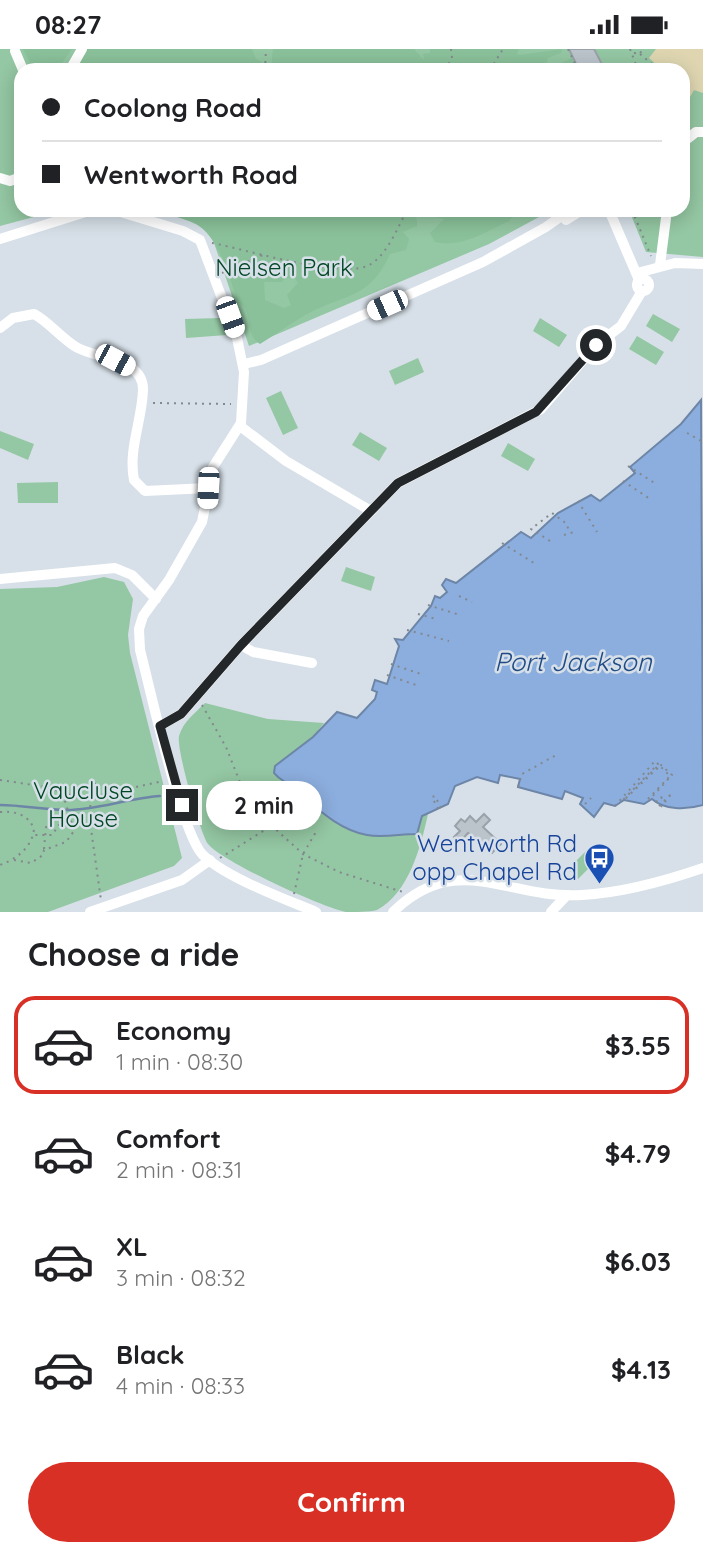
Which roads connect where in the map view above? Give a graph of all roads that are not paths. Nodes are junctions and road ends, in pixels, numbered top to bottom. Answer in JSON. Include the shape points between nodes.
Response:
{"nodes":[{"id":1,"x":15,"y":51,"type":"dead end"},
{"id":2,"x":20,"y":63,"type":"edge"},
{"id":3,"x":70,"y":217,"type":"edge"},
{"id":4,"x":137,"y":217,"type":"edge"},
{"id":5,"x":560,"y":217,"type":"edge"},
{"id":6,"x":570,"y":217,"type":"edge"},
{"id":7,"x":612,"y":217,"type":"edge"},
{"id":8,"x":618,"y":217,"type":"edge"},
{"id":9,"x":666,"y":217,"type":"edge"},
{"id":10,"x":546,"y":227,"type":"junction"},
{"id":11,"x":0,"y":239,"type":"edge"},
{"id":12,"x":703,"y":264,"type":"edge"},
{"id":13,"x":658,"y":266,"type":"junction"},
{"id":14,"x":641,"y":277,"type":"junction"},
{"id":15,"x":0,"y":328,"type":"edge"},
{"id":16,"x":244,"y":364,"type":"junction"},
{"id":17,"x":240,"y":426,"type":"junction"},
{"id":18,"x":208,"y":488,"type":"junction"},
{"id":19,"x":371,"y":511,"type":"junction"},
{"id":20,"x":0,"y":579,"type":"edge"},
{"id":21,"x":156,"y":599,"type":"junction"},
{"id":22,"x":241,"y":645,"type":"junction"},
{"id":23,"x":312,"y":663,"type":"dead end"},
{"id":24,"x":160,"y":726,"type":"junction"},
{"id":25,"x":214,"y":860,"type":"junction"},
{"id":26,"x":703,"y":868,"type":"edge"},
{"id":27,"x":567,"y":895,"type":"junction"},
{"id":28,"x":109,"y":908,"type":"edge"},
{"id":29,"x":90,"y":912,"type":"edge"},
{"id":30,"x":316,"y":912,"type":"edge"},
{"id":31,"x":393,"y":912,"type":"edge"},
{"id":32,"x":551,"y":912,"type":"edge"}],
"edges":[{"from":1,"to":2,"type":"street"},
{"from":3,"to":11,"type":"street"},
{"from":4,"to":16,"type":"street","via":[[200,240]]},
{"from":5,"to":10,"type":"street"},
{"from":6,"to":10,"type":"street"},
{"from":7,"to":14,"type":"street"},
{"from":8,"to":14,"type":"street"},
{"from":9,"to":13,"type":"street"},
{"from":10,"to":16,"type":"street","via":[[483,263],[261,361]]},
{"from":12,"to":13,"type":"street"},
{"from":13,"to":14,"type":"street"},
{"from":14,"to":19,"type":"street","via":[[649,285],[621,326],[596,345],[541,409],[404,478]]},
{"from":15,"to":18,"type":"street","via":[[23,314],[41,318],[79,349],[115,360],[139,376],[144,388],[133,444],[134,480],[145,491]]},
{"from":16,"to":17,"type":"street"},
{"from":17,"to":18,"type":"street","via":[[215,462]]},
{"from":17,"to":19,"type":"street","via":[[286,461]]},
{"from":18,"to":21,"type":"street","via":[[202,522]]},
{"from":19,"to":22,"type":"street"},
{"from":20,"to":21,"type":"street","via":[[115,568],[132,575]]},
{"from":21,"to":24,"type":"street","via":[[141,620],[139,640]]},
{"from":22,"to":23,"type":"street","via":[[253,652]]},
{"from":22,"to":24,"type":"street","via":[[181,714]]},
{"from":24,"to":25,"type":"street","via":[[192,839]]},
{"from":25,"to":28,"type":"street","via":[[182,880]]},
{"from":25,"to":30,"type":"street"},
{"from":26,"to":27,"type":"street","via":[[668,880]]},
{"from":27,"to":31,"type":"street","via":[[450,880],[415,891]]},
{"from":27,"to":32,"type":"street"},
{"from":28,"to":29,"type":"street"}]}
